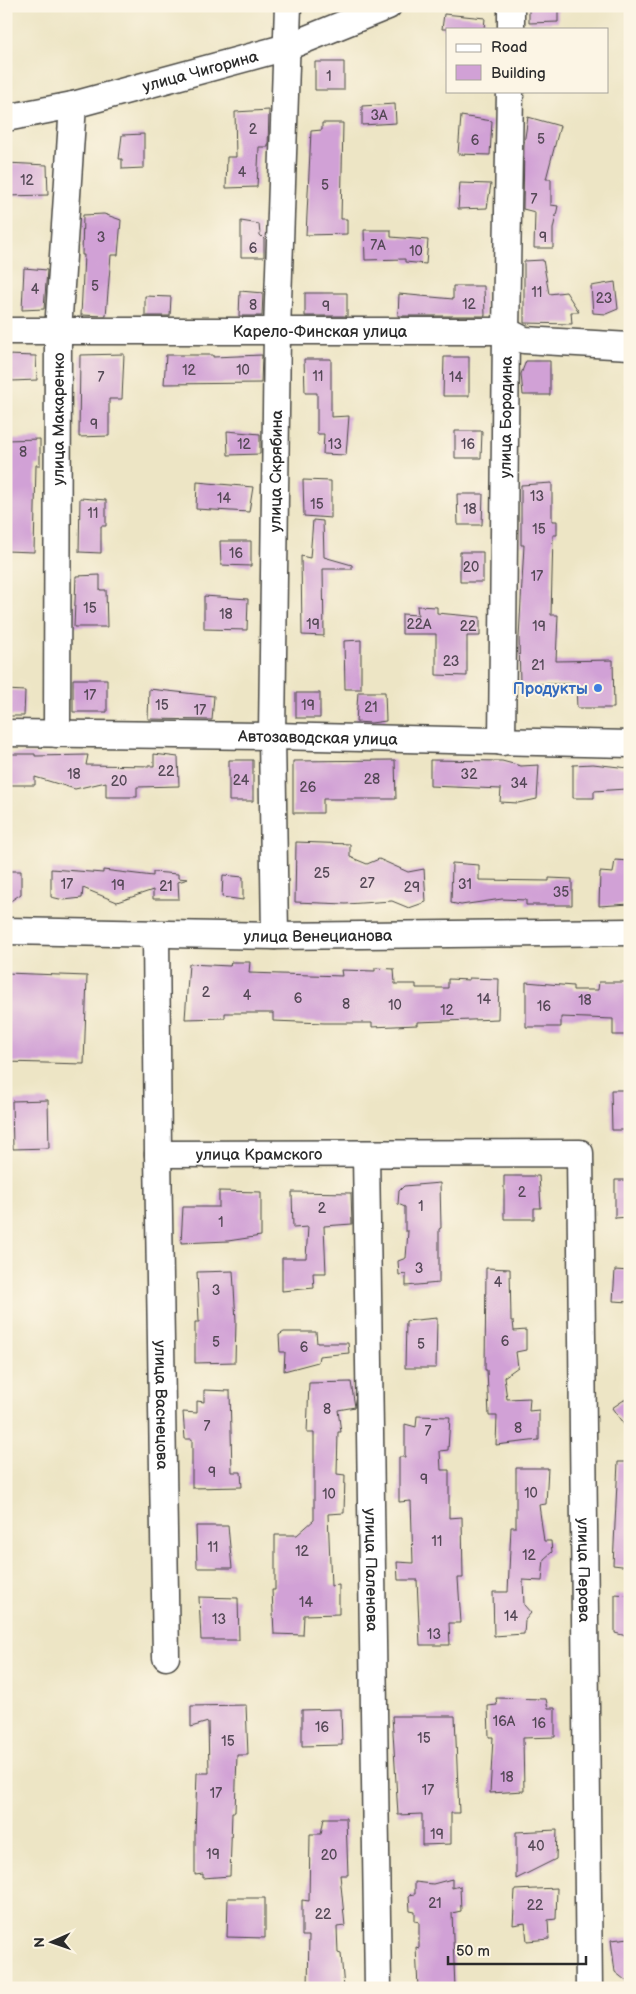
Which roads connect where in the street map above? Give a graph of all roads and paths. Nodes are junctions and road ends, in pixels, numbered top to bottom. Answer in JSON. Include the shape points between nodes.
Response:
{"nodes":[{"id":1,"x":288,"y":6,"type":"edge"},
{"id":2,"x":388,"y":6,"type":"edge"},
{"id":3,"x":511,"y":6,"type":"edge"},
{"id":4,"x":511,"y":28,"type":"edge"},
{"id":5,"x":287,"y":46,"type":"junction"},
{"id":6,"x":510,"y":92,"type":"edge"},
{"id":7,"x":73,"y":105,"type":"junction"},
{"id":8,"x":6,"y":118,"type":"edge"},
{"id":9,"x":6,"y":331,"type":"edge"},
{"id":10,"x":58,"y":331,"type":"junction"},
{"id":11,"x":277,"y":331,"type":"junction"},
{"id":12,"x":506,"y":331,"type":"junction"},
{"id":13,"x":630,"y":346,"type":"edge"},
{"id":14,"x":6,"y":733,"type":"edge"},
{"id":15,"x":57,"y":734,"type":"junction"},
{"id":16,"x":272,"y":736,"type":"junction"},
{"id":17,"x":502,"y":742,"type":"junction"},
{"id":18,"x":630,"y":744,"type":"edge"},
{"id":19,"x":6,"y":931,"type":"edge"},
{"id":20,"x":630,"y":932,"type":"edge"},
{"id":21,"x":156,"y":934,"type":"junction"},
{"id":22,"x":275,"y":936,"type":"junction"},
{"id":23,"x":580,"y":1153,"type":"joint"},
{"id":24,"x":158,"y":1154,"type":"junction"},
{"id":25,"x":366,"y":1154,"type":"junction"},
{"id":26,"x":166,"y":1657,"type":"dead end"},
{"id":27,"x":378,"y":1988,"type":"edge"},
{"id":28,"x":588,"y":1988,"type":"edge"}],
"edges":[{"from":1,"to":5,"type":"street","name":"улица Скрябина"},
{"from":2,"to":5,"type":"street","name":"улица Чигорина"},
{"from":3,"to":4,"type":"street"},
{"from":5,"to":7,"type":"street","name":"улица Чигорина"},
{"from":5,"to":11,"type":"street","name":"улица Скрябина"},
{"from":6,"to":12,"type":"street","name":"улица Бородина"},
{"from":7,"to":8,"type":"street","name":"улица Чигорина"},
{"from":7,"to":10,"type":"street","name":"улица Макаренко"},
{"from":9,"to":10,"type":"street","name":"Карело-Финская улица"},
{"from":10,"to":11,"type":"street","name":"Карело-Финская улица"},
{"from":10,"to":15,"type":"street","name":"улица Макаренко"},
{"from":11,"to":12,"type":"street","name":"Карело-Финская улица"},
{"from":11,"to":16,"type":"street","name":"улица Скрябина"},
{"from":12,"to":13,"type":"street","name":"Карело-Финская улица","via":[[524,340]]},
{"from":12,"to":17,"type":"street","name":"улица Бородина"},
{"from":14,"to":15,"type":"street","name":"Автозаводская улица"},
{"from":15,"to":16,"type":"street","name":"Автозаводская улица"},
{"from":16,"to":17,"type":"street","name":"Автозаводская улица"},
{"from":16,"to":22,"type":"street","name":"улица Скрябина"},
{"from":17,"to":18,"type":"street","name":"Автозаводская улица"},
{"from":19,"to":21,"type":"street","name":"улица Венецианова"},
{"from":20,"to":22,"type":"street","name":"улица Венецианова"},
{"from":21,"to":22,"type":"street","name":"улица Венецианова"},
{"from":21,"to":24,"type":"street"},
{"from":23,"to":25,"type":"street","name":"улица Крамского"},
{"from":23,"to":28,"type":"street","name":"улица Перова"},
{"from":24,"to":25,"type":"street","name":"улица Крамского"},
{"from":24,"to":26,"type":"street","name":"улица Васнецова"},
{"from":25,"to":27,"type":"street","name":"улица Паленова"}]}
